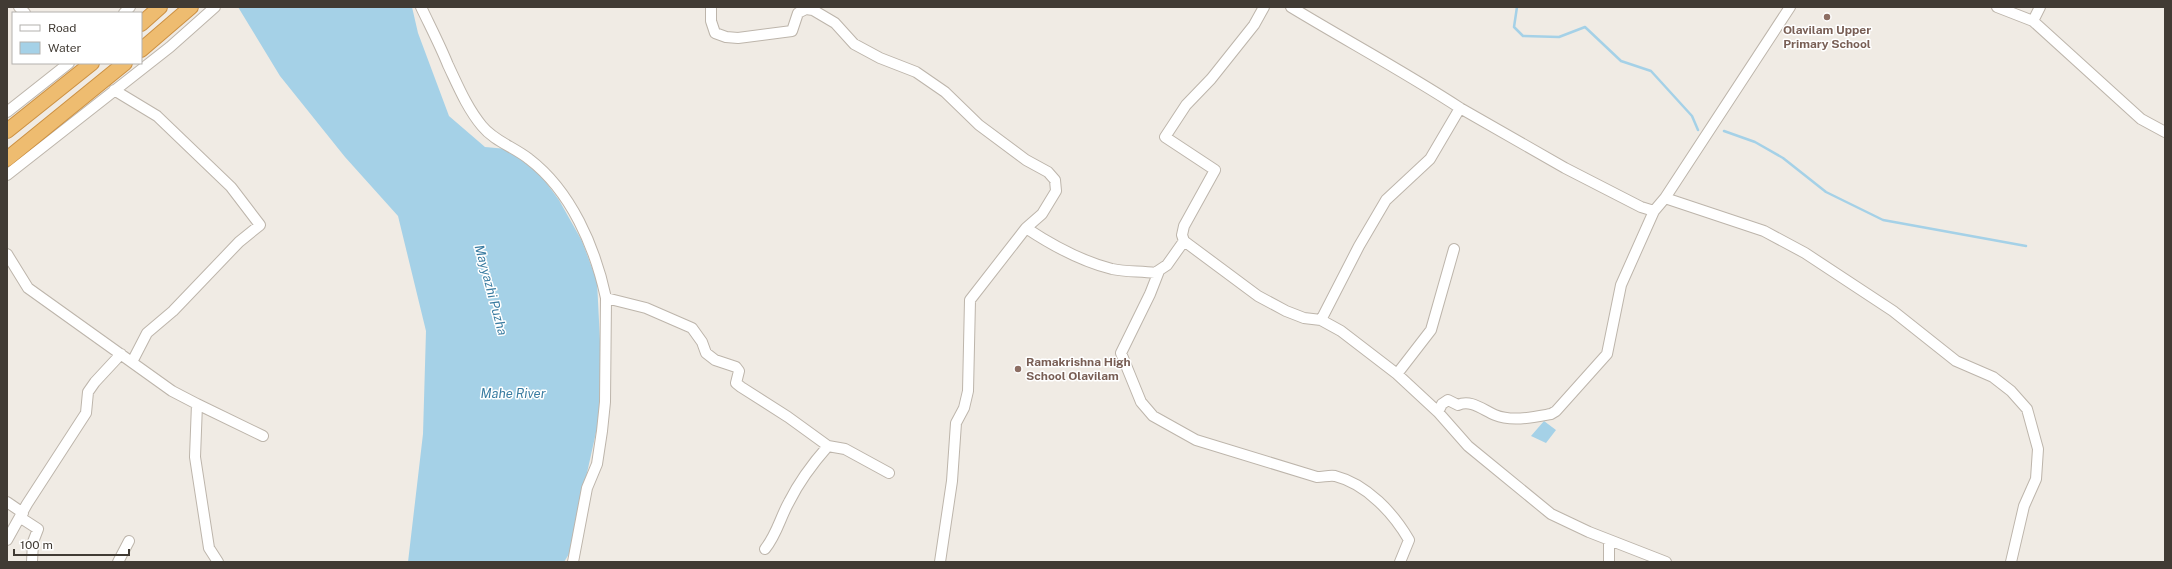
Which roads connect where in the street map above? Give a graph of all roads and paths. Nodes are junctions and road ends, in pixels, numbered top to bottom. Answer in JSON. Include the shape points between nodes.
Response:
{"nodes":[{"id":1,"x":160,"y":7,"type":"edge"},
{"id":2,"x":191,"y":7,"type":"edge"},
{"id":3,"x":216,"y":7,"type":"edge"},
{"id":4,"x":421,"y":7,"type":"edge"},
{"id":5,"x":711,"y":7,"type":"edge"},
{"id":6,"x":1264,"y":7,"type":"edge"},
{"id":7,"x":1292,"y":7,"type":"edge"},
{"id":8,"x":1790,"y":7,"type":"edge"},
{"id":9,"x":1997,"y":7,"type":"edge"},
{"id":10,"x":2040,"y":7,"type":"edge"},
{"id":11,"x":2033,"y":21,"type":"junction"},
{"id":12,"x":143,"y":22,"type":"edge"},
{"id":13,"x":142,"y":49,"type":"edge"},
{"id":14,"x":68,"y":64,"type":"edge"},
{"id":15,"x":124,"y":64,"type":"edge"},
{"id":16,"x":88,"y":66,"type":"edge"},
{"id":17,"x":102,"y":82,"type":"junction"},
{"id":18,"x":114,"y":90,"type":"junction"},
{"id":19,"x":1460,"y":108,"type":"junction"},
{"id":20,"x":7,"y":112,"type":"edge"},
{"id":21,"x":7,"y":123,"type":"edge"},
{"id":22,"x":7,"y":131,"type":"edge"},
{"id":23,"x":2165,"y":132,"type":"edge"},
{"id":24,"x":7,"y":159,"type":"edge"},
{"id":25,"x":7,"y":168,"type":"edge"},
{"id":26,"x":7,"y":175,"type":"edge"},
{"id":27,"x":1665,"y":198,"type":"junction"},
{"id":28,"x":1654,"y":211,"type":"junction"},
{"id":29,"x":1026,"y":228,"type":"junction"},
{"id":30,"x":1184,"y":241,"type":"junction"},
{"id":31,"x":1454,"y":249,"type":"dead end"},
{"id":32,"x":7,"y":254,"type":"edge"},
{"id":33,"x":1159,"y":270,"type":"junction"},
{"id":34,"x":606,"y":298,"type":"junction"},
{"id":35,"x":1320,"y":320,"type":"junction"},
{"id":36,"x":121,"y":354,"type":"junction"},
{"id":37,"x":132,"y":362,"type":"junction"},
{"id":38,"x":1397,"y":374,"type":"junction"},
{"id":39,"x":197,"y":404,"type":"junction"},
{"id":40,"x":1438,"y":412,"type":"junction"},
{"id":41,"x":263,"y":436,"type":"dead end"},
{"id":42,"x":828,"y":446,"type":"junction"},
{"id":43,"x":889,"y":473,"type":"dead end"},
{"id":44,"x":7,"y":502,"type":"edge"},
{"id":45,"x":22,"y":516,"type":"junction"},
{"id":46,"x":7,"y":540,"type":"edge"},
{"id":47,"x":1610,"y":540,"type":"junction"},
{"id":48,"x":129,"y":541,"type":"dead end"},
{"id":49,"x":765,"y":549,"type":"dead end"},
{"id":50,"x":32,"y":562,"type":"edge"},
{"id":51,"x":118,"y":562,"type":"edge"},
{"id":52,"x":218,"y":562,"type":"edge"},
{"id":53,"x":573,"y":562,"type":"edge"},
{"id":54,"x":940,"y":562,"type":"edge"},
{"id":55,"x":1400,"y":562,"type":"edge"},
{"id":56,"x":1609,"y":562,"type":"edge"},
{"id":57,"x":1666,"y":562,"type":"edge"},
{"id":58,"x":2011,"y":562,"type":"edge"}],
"edges":[{"from":1,"to":12,"type":"highway"},
{"from":2,"to":13,"type":"highway"},
{"from":3,"to":18,"type":"street"},
{"from":4,"to":34,"type":"street","via":[[467,105],[482,127],[529,158],[550,177],[572,206],[602,281]]},
{"from":5,"to":29,"type":"street","via":[[711,21],[715,34],[738,38],[792,31],[798,13],[806,9],[813,10],[835,23],[854,44],[880,58],[916,72],[945,92],[979,125],[1026,160],[1048,172],[1055,180],[1056,191],[1042,214]]},
{"from":6,"to":30,"type":"street","via":[[1254,25],[1211,79],[1186,105],[1165,137],[1215,170],[1184,226]]},
{"from":7,"to":19,"type":"street"},
{"from":8,"to":27,"type":"street"},
{"from":9,"to":11,"type":"street"},
{"from":10,"to":11,"type":"street"},
{"from":11,"to":23,"type":"street","via":[[2141,119]]},
{"from":14,"to":20,"type":"street"},
{"from":15,"to":17,"type":"highway"},
{"from":16,"to":21,"type":"highway","via":[[51,85]]},
{"from":16,"to":22,"type":"highway"},
{"from":17,"to":24,"type":"highway"},
{"from":17,"to":25,"type":"highway","via":[[76,116]]},
{"from":18,"to":26,"type":"street"},
{"from":18,"to":37,"type":"street","via":[[157,116],[231,187],[260,224],[239,242],[173,311],[147,333]]},
{"from":19,"to":28,"type":"street","via":[[1565,168],[1598,183],[1620,197]]},
{"from":19,"to":35,"type":"street","via":[[1430,159],[1386,200]]},
{"from":27,"to":28,"type":"street"},
{"from":27,"to":58,"type":"street","via":[[1764,231],[1805,253],[1893,311],[1956,361],[1993,377],[2011,390],[2027,409],[2038,449],[2036,479],[2024,506]]},
{"from":28,"to":40,"type":"street","via":[[1621,285],[1607,354],[1556,411],[1551,414],[1511,419],[1496,416],[1470,403],[1456,405],[1448,400],[1442,404]]},
{"from":29,"to":33,"type":"street","via":[[1050,244],[1092,263],[1113,269],[1155,273]]},
{"from":29,"to":54,"type":"street","via":[[970,300],[968,391],[964,408],[956,423],[952,481]]},
{"from":30,"to":33,"type":"street","via":[[1167,265]]},
{"from":30,"to":35,"type":"street","via":[[1258,296],[1304,318]]},
{"from":31,"to":38,"type":"street","via":[[1431,330]]},
{"from":32,"to":36,"type":"street","via":[[28,288]]},
{"from":33,"to":55,"type":"street","via":[[1121,353],[1141,402],[1153,416],[1196,440],[1317,477],[1334,476],[1351,482],[1369,494],[1399,523],[1409,540]]},
{"from":34,"to":42,"type":"street","via":[[646,308],[692,328],[706,353],[715,360],[736,367],[739,371],[736,383],[740,387]]},
{"from":34,"to":53,"type":"street","via":[[605,402],[602,431],[597,464],[587,488]]},
{"from":35,"to":38,"type":"street","via":[[1341,331]]},
{"from":36,"to":37,"type":"street"},
{"from":36,"to":45,"type":"street","via":[[91,387],[88,392],[86,413]]},
{"from":37,"to":39,"type":"street","via":[[172,391]]},
{"from":38,"to":40,"type":"street"},
{"from":39,"to":41,"type":"street"},
{"from":39,"to":52,"type":"street","via":[[195,457],[209,548]]},
{"from":40,"to":47,"type":"street","via":[[1468,446],[1551,514]]},
{"from":42,"to":43,"type":"street","via":[[845,449]]},
{"from":42,"to":49,"type":"street","via":[[789,500],[772,540]]},
{"from":44,"to":45,"type":"street"},
{"from":45,"to":46,"type":"street"},
{"from":45,"to":50,"type":"street","via":[[38,529],[33,542]]},
{"from":47,"to":56,"type":"street"},
{"from":47,"to":57,"type":"street"},
{"from":48,"to":51,"type":"street"}]}
